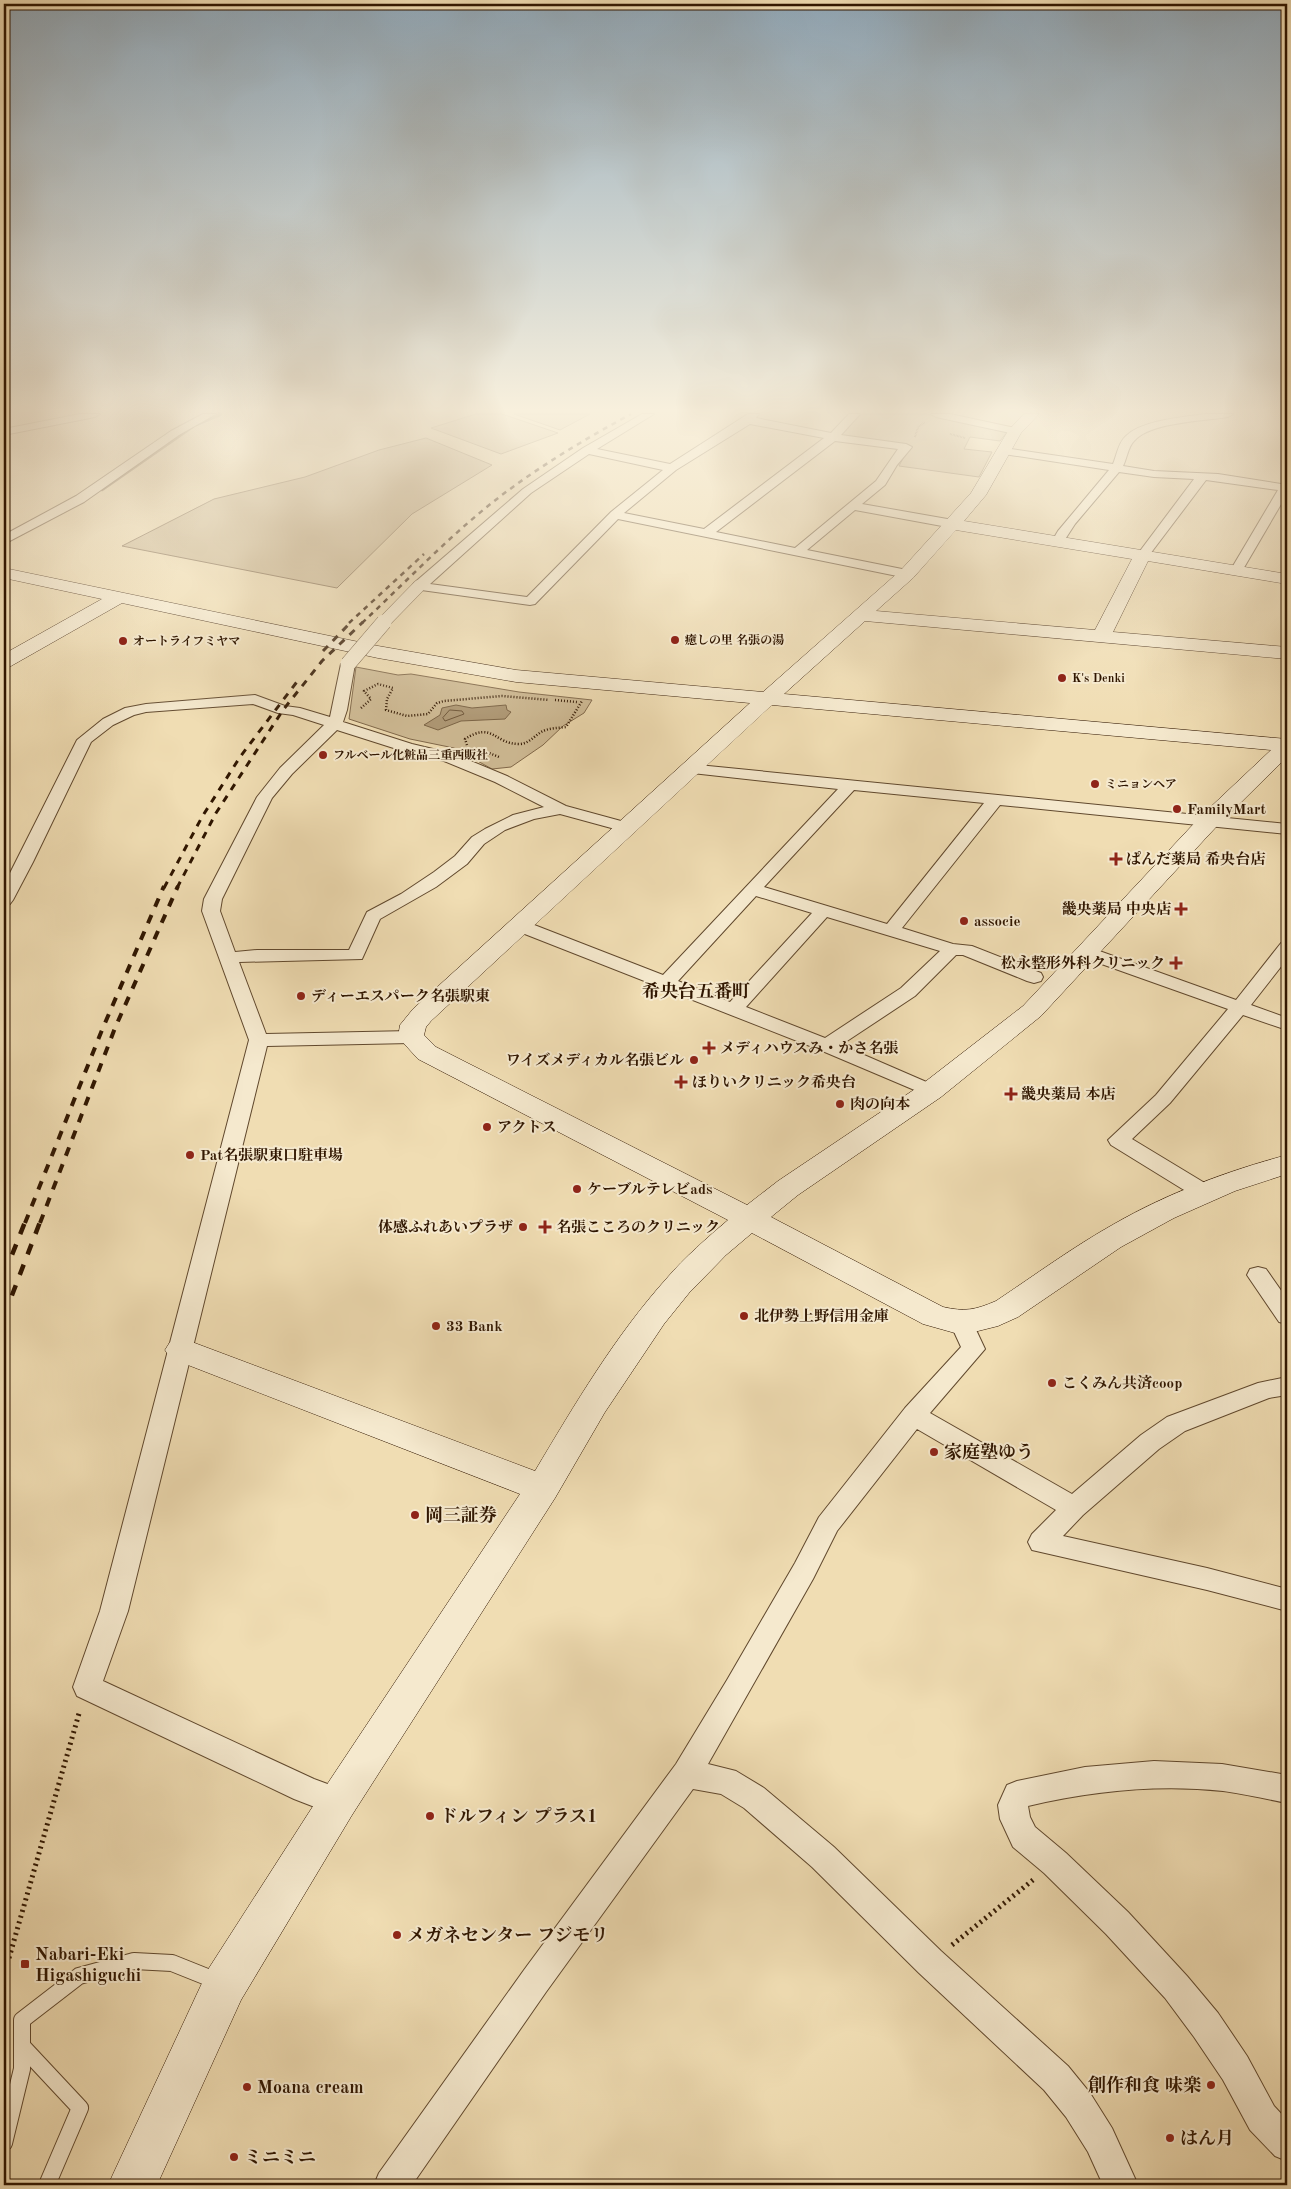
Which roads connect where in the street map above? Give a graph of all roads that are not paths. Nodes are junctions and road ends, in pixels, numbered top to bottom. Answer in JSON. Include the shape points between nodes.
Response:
{"nodes":[{"id":1,"x":48,"y":516,"type":"edge"},
{"id":2,"x":499,"y":516,"type":"edge"},
{"id":3,"x":614,"y":516,"type":"edge"},
{"id":4,"x":621,"y":516,"type":"edge"},
{"id":5,"x":730,"y":516,"type":"edge"},
{"id":6,"x":839,"y":516,"type":"edge"},
{"id":7,"x":909,"y":516,"type":"edge"},
{"id":8,"x":959,"y":516,"type":"edge"},
{"id":9,"x":1075,"y":516,"type":"edge"},
{"id":10,"x":1173,"y":516,"type":"edge"},
{"id":11,"x":1269,"y":516,"type":"edge"},
{"id":12,"x":953,"y":524,"type":"junction"},
{"id":13,"x":708,"y":533,"type":"junction"},
{"id":14,"x":4,"y":540,"type":"edge"},
{"id":15,"x":1058,"y":541,"type":"junction"},
{"id":16,"x":798,"y":552,"type":"junction"},
{"id":17,"x":1143,"y":555,"type":"junction"},
{"id":18,"x":1236,"y":570,"type":"junction"},
{"id":19,"x":4,"y":573,"type":"edge"},
{"id":20,"x":907,"y":574,"type":"junction"},
{"id":21,"x":1287,"y":579,"type":"edge"},
{"id":22,"x":420,"y":586,"type":"junction"},
{"id":23,"x":118,"y":598,"type":"junction"},
{"id":24,"x":860,"y":615,"type":"junction"},
{"id":25,"x":1101,"y":636,"type":"junction"},
{"id":26,"x":1287,"y":653,"type":"edge"},
{"id":27,"x":4,"y":662,"type":"edge"},
{"id":28,"x":768,"y":699,"type":"junction"},
{"id":29,"x":336,"y":723,"type":"junction"},
{"id":30,"x":1287,"y":745,"type":"edge"},
{"id":31,"x":688,"y":769,"type":"junction"},
{"id":32,"x":850,"y":785,"type":"junction"},
{"id":33,"x":996,"y":799,"type":"junction"},
{"id":34,"x":560,"y":809,"type":"junction"},
{"id":35,"x":1209,"y":821,"type":"junction"},
{"id":36,"x":626,"y":827,"type":"junction"},
{"id":37,"x":1287,"y":829,"type":"edge"},
{"id":38,"x":755,"y":890,"type":"junction"},
{"id":39,"x":4,"y":900,"type":"edge"},
{"id":40,"x":822,"y":912,"type":"junction"},
{"id":41,"x":518,"y":925,"type":"junction"},
{"id":42,"x":891,"y":931,"type":"junction"},
{"id":43,"x":1287,"y":947,"type":"edge"},
{"id":44,"x":952,"y":949,"type":"junction"},
{"id":45,"x":1085,"y":952,"type":"junction"},
{"id":46,"x":228,"y":958,"type":"junction"},
{"id":47,"x":1034,"y":977,"type":"dead end"},
{"id":48,"x":667,"y":982,"type":"junction"},
{"id":49,"x":1240,"y":1007,"type":"junction"},
{"id":50,"x":734,"y":1009,"type":"junction"},
{"id":51,"x":1287,"y":1024,"type":"edge"},
{"id":52,"x":411,"y":1037,"type":"junction"},
{"id":53,"x":259,"y":1040,"type":"junction"},
{"id":54,"x":827,"y":1046,"type":"junction"},
{"id":55,"x":931,"y":1091,"type":"junction"},
{"id":56,"x":1287,"y":1164,"type":"edge"},
{"id":57,"x":1205,"y":1193,"type":"junction"},
{"id":58,"x":749,"y":1219,"type":"junction"},
{"id":59,"x":1258,"y":1274,"type":"dead end"},
{"id":60,"x":1287,"y":1316,"type":"edge"},
{"id":61,"x":962,"y":1323,"type":"junction"},
{"id":62,"x":181,"y":1350,"type":"junction"},
{"id":63,"x":1287,"y":1386,"type":"edge"},
{"id":64,"x":914,"y":1415,"type":"junction"},
{"id":65,"x":543,"y":1488,"type":"junction"},
{"id":66,"x":1074,"y":1508,"type":"junction"},
{"id":67,"x":1287,"y":1600,"type":"edge"},
{"id":68,"x":686,"y":1774,"type":"junction"},
{"id":69,"x":1287,"y":1789,"type":"edge"},
{"id":70,"x":338,"y":1802,"type":"junction"},
{"id":71,"x":225,"y":1984,"type":"junction"},
{"id":72,"x":22,"y":2046,"type":"junction"},
{"id":73,"x":4,"y":2143,"type":"edge"},
{"id":74,"x":1287,"y":2144,"type":"edge"},
{"id":75,"x":47,"y":2185,"type":"edge"},
{"id":76,"x":132,"y":2185,"type":"edge"},
{"id":77,"x":391,"y":2185,"type":"edge"},
{"id":78,"x":1121,"y":2185,"type":"edge"}],
"edges":[{"from":1,"to":14,"type":"street"},
{"from":2,"to":22,"type":"street"},
{"from":3,"to":22,"type":"street","via":[[530,601]]},
{"from":4,"to":13,"type":"street"},
{"from":5,"to":13,"type":"street"},
{"from":6,"to":16,"type":"street"},
{"from":7,"to":12,"type":"street"},
{"from":8,"to":12,"type":"street"},
{"from":9,"to":15,"type":"street"},
{"from":10,"to":17,"type":"street"},
{"from":11,"to":18,"type":"street"},
{"from":12,"to":15,"type":"street"},
{"from":12,"to":20,"type":"street"},
{"from":13,"to":16,"type":"street"},
{"from":15,"to":17,"type":"street"},
{"from":16,"to":20,"type":"street"},
{"from":17,"to":18,"type":"street"},
{"from":17,"to":25,"type":"street"},
{"from":18,"to":21,"type":"street"},
{"from":19,"to":23,"type":"street"},
{"from":20,"to":24,"type":"street"},
{"from":22,"to":29,"type":"street","bridge":true,"via":[[348,664]]},
{"from":23,"to":27,"type":"street"},
{"from":23,"to":28,"type":"street","via":[[378,652],[516,676]]},
{"from":24,"to":25,"type":"street"},
{"from":24,"to":28,"type":"street"},
{"from":25,"to":26,"type":"street"},
{"from":28,"to":30,"type":"street"},
{"from":28,"to":31,"type":"street"},
{"from":29,"to":34,"type":"street","via":[[408,748],[449,757]]},
{"from":29,"to":39,"type":"street","via":[[283,710],[255,699],[146,708],[130,711],[108,722],[85,740]]},
{"from":29,"to":46,"type":"street","via":[[264,797],[213,899],[211,911]]},
{"from":30,"to":35,"type":"street"},
{"from":31,"to":32,"type":"street"},
{"from":31,"to":36,"type":"street"},
{"from":32,"to":33,"type":"street"},
{"from":32,"to":38,"type":"street"},
{"from":33,"to":35,"type":"street"},
{"from":33,"to":42,"type":"street"},
{"from":34,"to":36,"type":"street"},
{"from":34,"to":46,"type":"street","via":[[520,816],[482,837],[471,845],[463,858],[388,910],[374,916],[356,954]]},
{"from":35,"to":37,"type":"street"},
{"from":35,"to":45,"type":"street"},
{"from":36,"to":41,"type":"street"},
{"from":38,"to":40,"type":"street"},
{"from":38,"to":48,"type":"street"},
{"from":40,"to":42,"type":"street"},
{"from":40,"to":50,"type":"street"},
{"from":41,"to":48,"type":"street"},
{"from":41,"to":52,"type":"street","via":[[422,1015],[413,1025]]},
{"from":42,"to":44,"type":"street"},
{"from":43,"to":49,"type":"street"},
{"from":44,"to":47,"type":"street","via":[[966,950]]},
{"from":44,"to":54,"type":"street","via":[[908,992]]},
{"from":45,"to":49,"type":"street"},
{"from":45,"to":55,"type":"street","via":[[1032,1011]]},
{"from":46,"to":53,"type":"street"},
{"from":48,"to":50,"type":"street"},
{"from":49,"to":51,"type":"street"},
{"from":49,"to":57,"type":"street","via":[[1163,1099],[1118,1140]]},
{"from":50,"to":54,"type":"street"},
{"from":52,"to":53,"type":"street"},
{"from":52,"to":58,"type":"street","via":[[427,1054]]},
{"from":53,"to":62,"type":"street"},
{"from":54,"to":55,"type":"street"},
{"from":55,"to":58,"type":"street","via":[[788,1188]]},
{"from":56,"to":57,"type":"street"},
{"from":57,"to":61,"type":"street","via":[[1124,1232],[1008,1309]]},
{"from":58,"to":61,"type":"street","via":[[934,1316]]},
{"from":58,"to":65,"type":"street","via":[[678,1285],[653,1316],[593,1403]]},
{"from":59,"to":60,"type":"street"},
{"from":61,"to":64,"type":"street","via":[[973,1349]]},
{"from":62,"to":65,"type":"street"},
{"from":62,"to":70,"type":"street","via":[[114,1611],[87,1687]]},
{"from":63,"to":66,"type":"street","via":[[1266,1389],[1176,1424],[1150,1442]]},
{"from":64,"to":66,"type":"street"},
{"from":64,"to":68,"type":"street","via":[[828,1524]]},
{"from":65,"to":70,"type":"street"},
{"from":66,"to":67,"type":"street","via":[[1041,1542]]},
{"from":68,"to":77,"type":"street","via":[[534,1981]]},
{"from":68,"to":78,"type":"street","via":[[726,1781],[754,1798],[823,1857],[930,1962],[1056,2078],[1100,2140]]},
{"from":69,"to":74,"type":"street","via":[[1199,1775],[1121,1777],[1063,1784],[1017,1795],[1013,1805],[1015,1819],[1024,1837],[1117,1923],[1176,1987],[1230,2061],[1262,2118]]},
{"from":70,"to":71,"type":"street"},
{"from":71,"to":72,"type":"lane","via":[[172,1963],[134,1961],[78,1976],[22,2020]]},
{"from":71,"to":76,"type":"street"},
{"from":72,"to":73,"type":"lane","via":[[22,2069]]},
{"from":72,"to":75,"type":"lane","via":[[80,2108]]}]}
